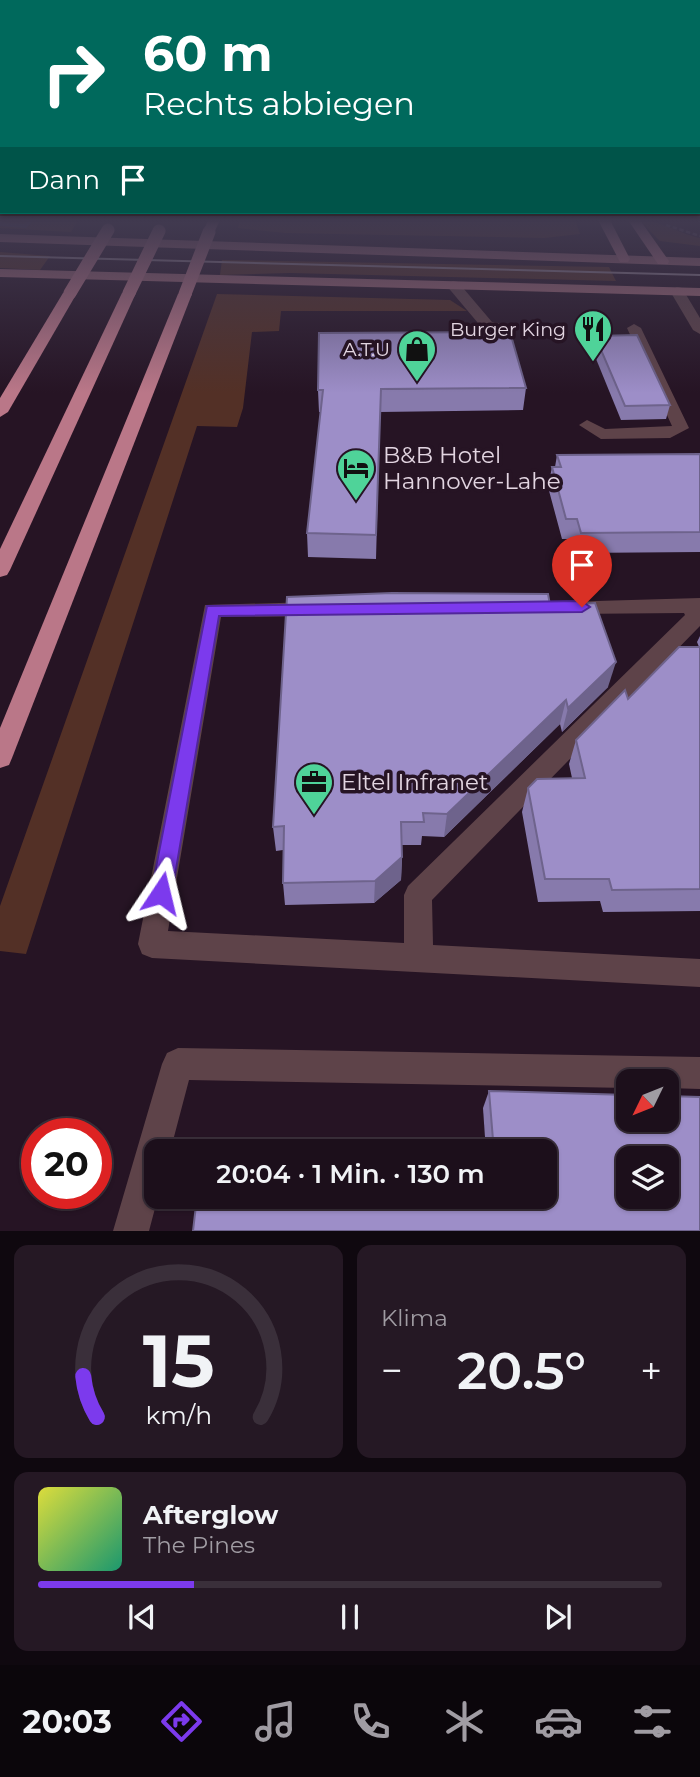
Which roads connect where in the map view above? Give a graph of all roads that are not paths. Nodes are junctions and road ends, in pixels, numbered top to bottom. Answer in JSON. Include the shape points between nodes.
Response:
{"nodes":[{"id":1,"x":48,"y":277,"type":"edge"},
{"id":2,"x":79,"y":277,"type":"edge"},
{"id":3,"x":134,"y":277,"type":"edge"},
{"id":4,"x":192,"y":277,"type":"edge"},
{"id":5,"x":661,"y":277,"type":"edge"},
{"id":6,"x":664,"y":279,"type":"junction"},
{"id":7,"x":130,"y":285,"type":"junction"},
{"id":8,"x":453,"y":285,"type":"junction"},
{"id":9,"x":700,"y":292,"type":"edge"},
{"id":10,"x":507,"y":328,"type":"dead end"},
{"id":11,"x":634,"y":328,"type":"dead end"},
{"id":12,"x":700,"y":330,"type":"edge"},
{"id":13,"x":2,"y":407,"type":"edge"},
{"id":14,"x":587,"y":425,"type":"dead end"},
{"id":15,"x":0,"y":570,"type":"edge"},
{"id":16,"x":696,"y":606,"type":"edge"},
{"id":17,"x":541,"y":607,"type":"edge"},
{"id":18,"x":335,"y":609,"type":"edge"},
{"id":19,"x":0,"y":758,"type":"edge"},
{"id":20,"x":419,"y":960,"type":"junction"},
{"id":21,"x":700,"y":974,"type":"edge"},
{"id":22,"x":700,"y":1073,"type":"edge"},
{"id":23,"x":131,"y":1231,"type":"edge"}],
"edges":[{"from":1,"to":7,"type":"main road"},
{"from":2,"to":13,"type":"highway","bridge":true},
{"from":3,"to":7,"type":"highway","bridge":true},
{"from":4,"to":19,"type":"highway","bridge":true},
{"from":5,"to":6,"type":"main road"},
{"from":6,"to":8,"type":"main road"},
{"from":6,"to":9,"type":"main road"},
{"from":6,"to":12,"type":"street"},
{"from":7,"to":8,"type":"main road"},
{"from":7,"to":15,"type":"highway"},
{"from":8,"to":10,"type":"street","via":[[488,326]]},
{"from":11,"to":14,"type":"street","via":[[681,428],[670,433],[601,434]]},
{"from":16,"to":17,"type":"street"},
{"from":16,"to":20,"type":"street","via":[[696,617],[418,895]]},
{"from":18,"to":20,"type":"street","via":[[212,610],[152,944]]},
{"from":20,"to":21,"type":"street"},
{"from":22,"to":23,"type":"street","via":[[178,1064]]}]}
